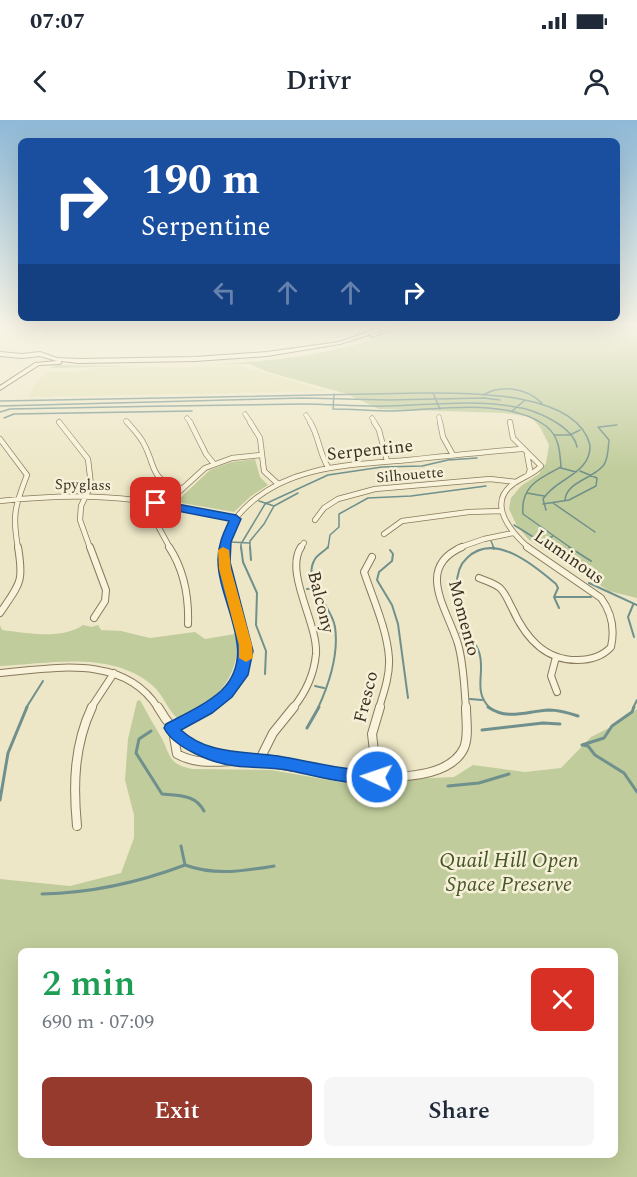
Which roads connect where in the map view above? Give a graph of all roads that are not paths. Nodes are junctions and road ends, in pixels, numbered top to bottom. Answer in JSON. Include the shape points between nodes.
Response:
{"nodes":[{"id":1,"x":19,"y":374,"type":"edge"},
{"id":2,"x":0,"y":388,"type":"edge"},
{"id":3,"x":245,"y":414,"type":"dead end"},
{"id":4,"x":306,"y":415,"type":"dead end"},
{"id":5,"x":439,"y":417,"type":"dead end"},
{"id":6,"x":187,"y":418,"type":"dead end"},
{"id":7,"x":372,"y":418,"type":"dead end"},
{"id":8,"x":126,"y":421,"type":"dead end"},
{"id":9,"x":59,"y":422,"type":"dead end"},
{"id":10,"x":510,"y":422,"type":"dead end"},
{"id":11,"x":0,"y":439,"type":"edge"},
{"id":12,"x":525,"y":451,"type":"junction"},
{"id":13,"x":261,"y":455,"type":"junction"},
{"id":14,"x":453,"y":455,"type":"junction"},
{"id":15,"x":387,"y":461,"type":"junction"},
{"id":16,"x":214,"y":464,"type":"junction"},
{"id":17,"x":328,"y":467,"type":"junction"},
{"id":18,"x":527,"y":475,"type":"junction"},
{"id":19,"x":516,"y":482,"type":"junction"},
{"id":20,"x":279,"y":484,"type":"junction"},
{"id":21,"x":181,"y":488,"type":"junction"},
{"id":22,"x":87,"y":496,"type":"junction"},
{"id":23,"x":17,"y":499,"type":"junction"},
{"id":24,"x":0,"y":501,"type":"edge"},
{"id":25,"x":163,"y":505,"type":"junction"},
{"id":26,"x":501,"y":512,"type":"junction"},
{"id":27,"x":236,"y":519,"type":"junction"},
{"id":28,"x":315,"y":520,"type":"dead end"},
{"id":29,"x":513,"y":533,"type":"junction"},
{"id":30,"x":384,"y":534,"type":"dead end"},
{"id":31,"x":304,"y":543,"type":"dead end"},
{"id":32,"x":372,"y":557,"type":"dead end"},
{"id":33,"x":479,"y":578,"type":"dead end"},
{"id":34,"x":0,"y":613,"type":"edge"},
{"id":35,"x":94,"y":618,"type":"dead end"},
{"id":36,"x":188,"y":624,"type":"dead end"},
{"id":37,"x":556,"y":657,"type":"junction"},
{"id":38,"x":0,"y":673,"type":"edge"},
{"id":39,"x":114,"y":673,"type":"junction"},
{"id":40,"x":557,"y":692,"type":"dead end"},
{"id":41,"x":172,"y":730,"type":"junction"},
{"id":42,"x":233,"y":760,"type":"junction"},
{"id":43,"x":259,"y":761,"type":"junction"},
{"id":44,"x":377,"y":777,"type":"junction"},
{"id":45,"x":77,"y":826,"type":"dead end"}],
"edges":[{"from":1,"to":2,"type":"main road"},
{"from":3,"to":13,"type":"street","via":[[258,434]]},
{"from":4,"to":17,"type":"street"},
{"from":5,"to":14,"type":"street","via":[[442,437]]},
{"from":6,"to":16,"type":"street"},
{"from":7,"to":15,"type":"street"},
{"from":8,"to":21,"type":"street","via":[[145,446],[154,474]]},
{"from":9,"to":22,"type":"street","via":[[88,459],[91,483]]},
{"from":10,"to":12,"type":"street","via":[[511,433]]},
{"from":11,"to":23,"type":"street","via":[[26,471]]},
{"from":12,"to":14,"type":"street","name":"Serpentine"},
{"from":12,"to":18,"type":"street","via":[[530,470]]},
{"from":12,"to":18,"type":"street","via":[[541,465]]},
{"from":13,"to":16,"type":"street"},
{"from":13,"to":20,"type":"street","via":[[265,474]]},
{"from":14,"to":15,"type":"street","name":"Serpentine"},
{"from":15,"to":17,"type":"street","name":"Serpentine"},
{"from":16,"to":21,"type":"street"},
{"from":17,"to":20,"type":"street","name":"Serpentine"},
{"from":18,"to":19,"type":"street"},
{"from":19,"to":26,"type":"street","via":[[504,495]]},
{"from":19,"to":28,"type":"street","name":"Silhouette","via":[[492,478],[371,490],[336,501],[321,510]]},
{"from":20,"to":27,"type":"street","name":"Serpentine","via":[[252,501]]},
{"from":21,"to":25,"type":"street"},
{"from":22,"to":23,"type":"street","name":"Spyglass"},
{"from":22,"to":25,"type":"street","name":"Spyglass"},
{"from":22,"to":35,"type":"street","via":[[80,520],[106,590],[105,601]]},
{"from":23,"to":24,"type":"street","name":"Spyglass"},
{"from":23,"to":34,"type":"street","via":[[12,526],[22,573],[17,589]]},
{"from":25,"to":27,"type":"street","name":"Spyglass"},
{"from":25,"to":36,"type":"street","via":[[157,524],[180,567],[188,600]]},
{"from":26,"to":29,"type":"street","name":"Luminous"},
{"from":26,"to":30,"type":"street","via":[[464,512],[402,521]]},
{"from":27,"to":41,"type":"street","name":"Serpentine","via":[[226,537],[223,556],[246,645],[243,668],[221,699]]},
{"from":29,"to":37,"type":"street","name":"Luminous","via":[[596,593],[611,613],[613,641],[606,653],[586,660]]},
{"from":29,"to":44,"type":"street","name":"Momento","via":[[463,545],[448,554],[439,568],[439,598],[457,642],[462,671],[467,736],[464,748],[447,767],[430,773]]},
{"from":31,"to":43,"type":"street","name":"Balcony","via":[[297,554],[297,568],[316,642],[314,671],[303,697],[266,740]]},
{"from":32,"to":44,"type":"street","name":"Fresco","via":[[364,572],[389,659],[372,734]]},
{"from":33,"to":37,"type":"street","name":"Luminous","via":[[500,588],[531,641]]},
{"from":37,"to":40,"type":"street","via":[[551,676]]},
{"from":38,"to":39,"type":"street","via":[[86,668]]},
{"from":39,"to":41,"type":"street","via":[[141,687]]},
{"from":39,"to":45,"type":"street","via":[[90,705],[78,742],[74,787]]},
{"from":41,"to":42,"type":"street","via":[[180,739],[204,751]]},
{"from":41,"to":42,"type":"street","via":[[175,749],[185,759]]},
{"from":42,"to":43,"type":"street"},
{"from":43,"to":44,"type":"street"}]}
